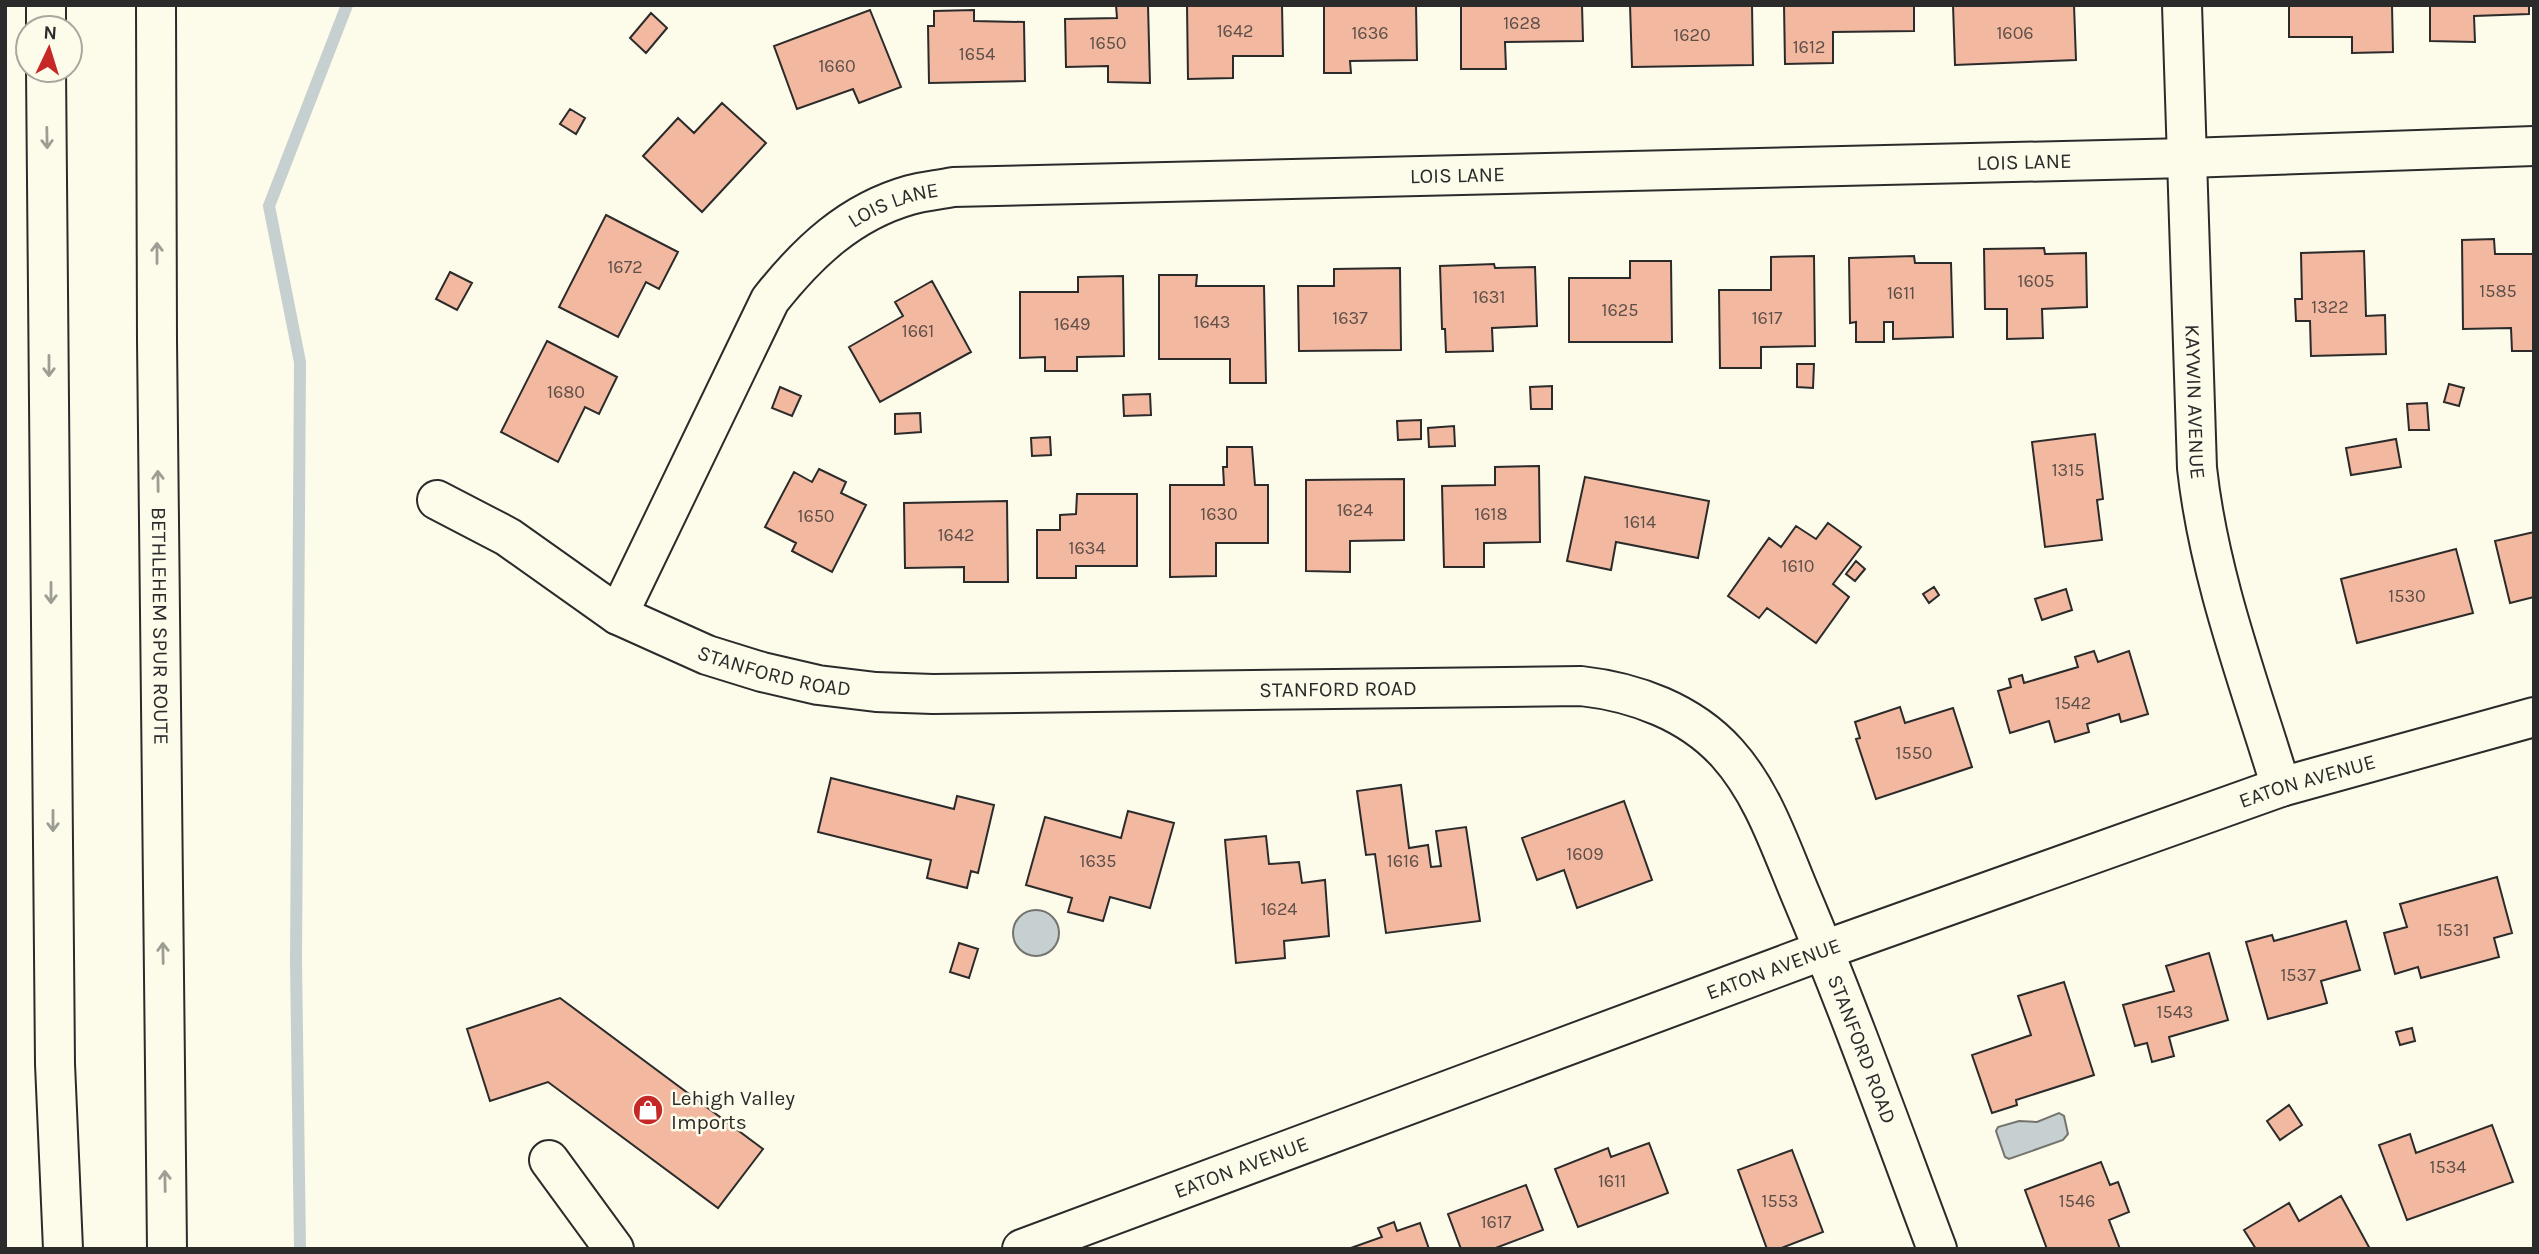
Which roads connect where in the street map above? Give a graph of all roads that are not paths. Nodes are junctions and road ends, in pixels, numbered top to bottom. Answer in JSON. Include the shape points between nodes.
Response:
{"nodes":[{"id":1,"x":156,"y":5,"type":"edge"},
{"id":2,"x":2182,"y":5,"type":"edge"},
{"id":3,"x":47,"y":84,"type":"edge"},
{"id":4,"x":2534,"y":146,"type":"edge"},
{"id":5,"x":2187,"y":158,"type":"junction"},
{"id":6,"x":437,"y":500,"type":"dead end"},
{"id":7,"x":618,"y":615,"type":"junction"},
{"id":8,"x":2534,"y":717,"type":"edge"},
{"id":9,"x":2281,"y":787,"type":"junction"},
{"id":10,"x":1824,"y":950,"type":"junction"},
{"id":11,"x":549,"y":1160,"type":"dead end"},
{"id":12,"x":63,"y":1249,"type":"edge"},
{"id":13,"x":167,"y":1249,"type":"edge"},
{"id":14,"x":614,"y":1249,"type":"edge"},
{"id":15,"x":1022,"y":1249,"type":"edge"},
{"id":16,"x":1937,"y":1249,"type":"edge"}],
"edges":[{"from":13,"to":1,"type":"main road","name":"BETHLEHEM SPUR ROUTE","one_way":true},
{"from":2,"to":5,"type":"main road","name":"KAYWIN AVENUE"},
{"from":3,"to":12,"type":"main road","one_way":true,"via":[[55,1064]]},
{"from":4,"to":5,"type":"main road","name":"LOIS LANE"},
{"from":5,"to":7,"type":"main road","name":"LOIS LANE","via":[[953,187],[909,195],[832,235],[798,264],[770,300]]},
{"from":5,"to":9,"type":"main road","name":"KAYWIN AVENUE","via":[[2202,510],[2209,549]]},
{"from":6,"to":7,"type":"main road","name":"STANFORD ROAD","via":[[508,537]]},
{"from":7,"to":10,"type":"main road","name":"STANFORD ROAD","via":[[707,655],[762,672],[876,692],[1581,686],[1613,690],[1667,709],[1699,728],[1727,753],[1760,800]]},
{"from":8,"to":9,"type":"main road","name":"EATON AVENUE"},
{"from":9,"to":10,"type":"main road","name":"EATON AVENUE"},
{"from":10,"to":15,"type":"main road","name":"EATON AVENUE"},
{"from":10,"to":16,"type":"main road","name":"STANFORD ROAD"},
{"from":11,"to":14,"type":"main road"}]}
